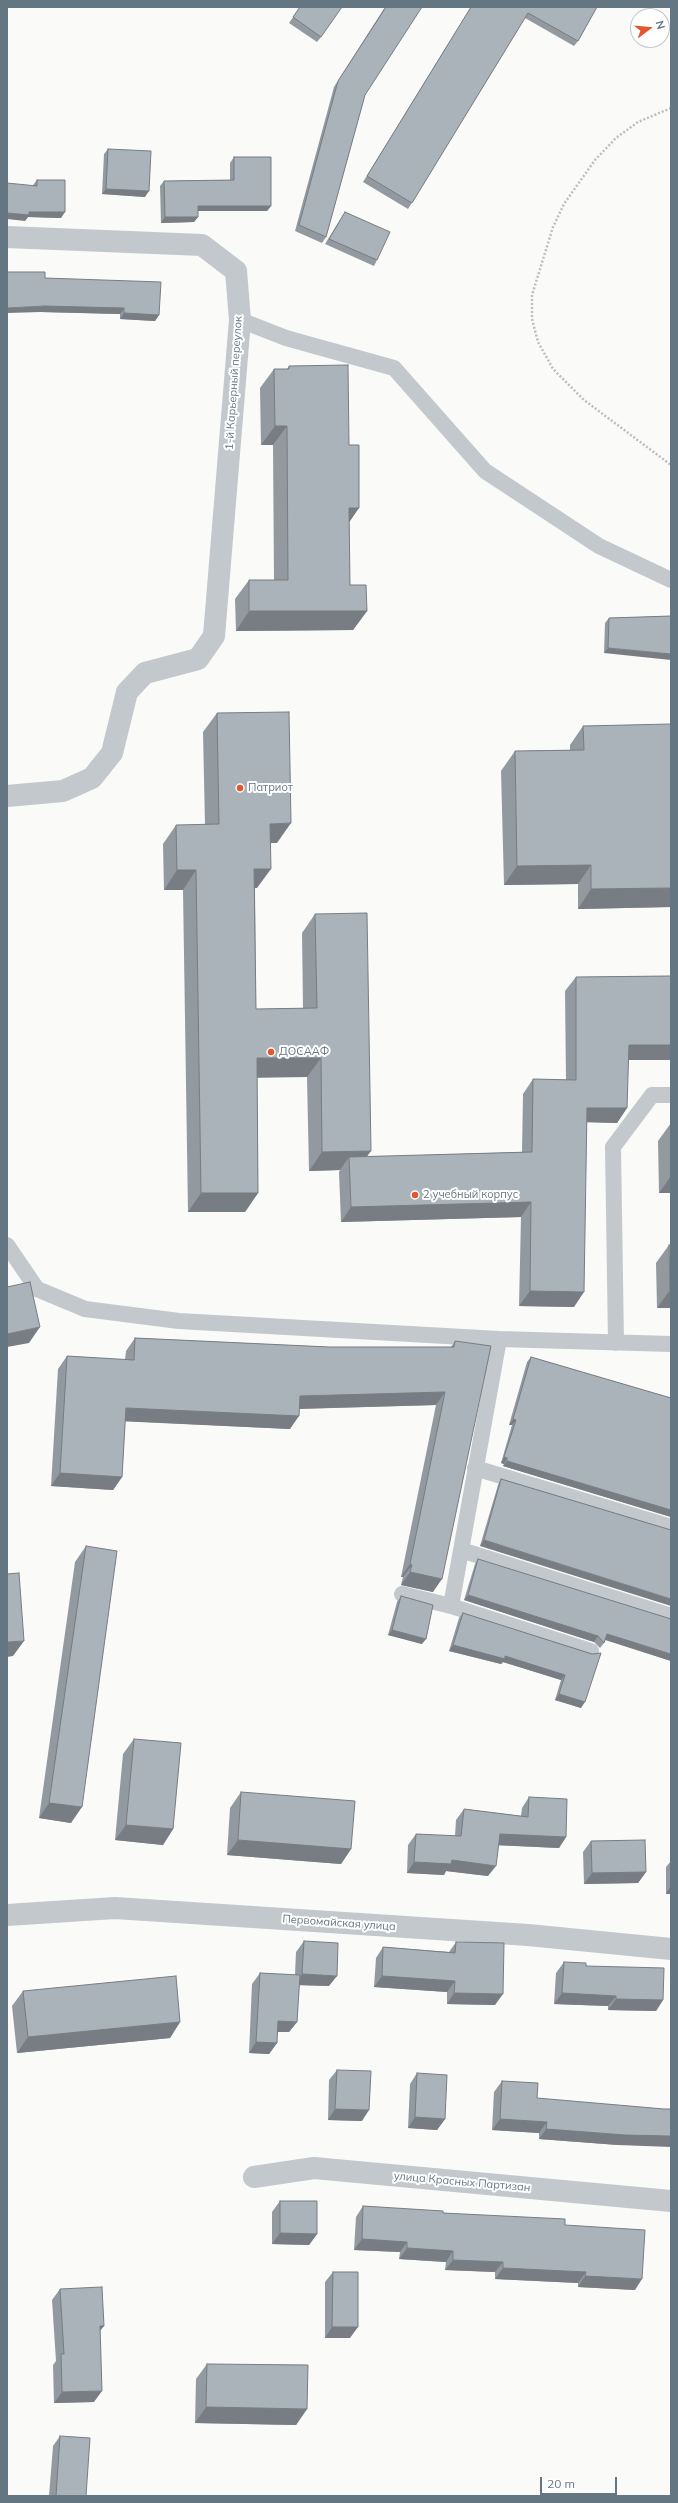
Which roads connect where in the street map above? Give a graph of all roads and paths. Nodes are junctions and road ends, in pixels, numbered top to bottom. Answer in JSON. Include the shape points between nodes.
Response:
{"nodes":[{"id":1,"x":671,"y":108,"type":"edge"},
{"id":2,"x":7,"y":236,"type":"edge"},
{"id":3,"x":240,"y":320,"type":"junction"},
{"id":4,"x":671,"y":465,"type":"edge"},
{"id":5,"x":671,"y":580,"type":"edge"},
{"id":6,"x":7,"y":796,"type":"edge"},
{"id":7,"x":671,"y":1095,"type":"edge"},
{"id":8,"x":7,"y":1245,"type":"edge"},
{"id":9,"x":498,"y":1339,"type":"junction"},
{"id":10,"x":616,"y":1343,"type":"junction"},
{"id":11,"x":671,"y":1344,"type":"edge"},
{"id":12,"x":475,"y":1468,"type":"junction"},
{"id":13,"x":671,"y":1527,"type":"edge"},
{"id":14,"x":461,"y":1550,"type":"junction"},
{"id":15,"x":402,"y":1594,"type":"dead end"},
{"id":16,"x":450,"y":1606,"type":"junction"},
{"id":17,"x":671,"y":1616,"type":"edge"},
{"id":18,"x":591,"y":1650,"type":"dead end"},
{"id":19,"x":7,"y":1915,"type":"edge"},
{"id":20,"x":671,"y":1948,"type":"edge"},
{"id":21,"x":254,"y":2177,"type":"dead end"},
{"id":22,"x":671,"y":2201,"type":"edge"}],
"edges":[{"from":1,"to":4,"type":"path","via":[[638,122],[616,138],[595,160],[564,204],[553,227],[532,295],[532,319],[538,342],[554,369],[584,400]]},
{"from":2,"to":3,"type":"street","name":"1-й Карьерный переулок","via":[[202,245],[236,271]]},
{"from":3,"to":5,"type":"lane","via":[[286,338],[394,368],[485,471],[599,546]]},
{"from":3,"to":6,"type":"street","name":"1-й Карьерный переулок","via":[[214,636],[198,659],[145,673],[127,692],[112,753],[92,778],[63,791]]},
{"from":7,"to":10,"type":"lane","via":[[652,1095],[613,1147]]},
{"from":8,"to":9,"type":"lane","via":[[37,1290],[85,1309],[179,1321]]},
{"from":9,"to":10,"type":"lane"},
{"from":9,"to":12,"type":"lane"},
{"from":10,"to":11,"type":"lane"},
{"from":12,"to":13,"type":"lane"},
{"from":12,"to":14,"type":"lane"},
{"from":14,"to":16,"type":"lane"},
{"from":14,"to":17,"type":"lane"},
{"from":15,"to":16,"type":"lane"},
{"from":16,"to":18,"type":"lane"},
{"from":19,"to":20,"type":"street","name":"Первомайская улица","via":[[115,1908],[528,1935]]},
{"from":21,"to":22,"type":"street","name":"улица Красных Партизан","via":[[314,2168]]}]}
